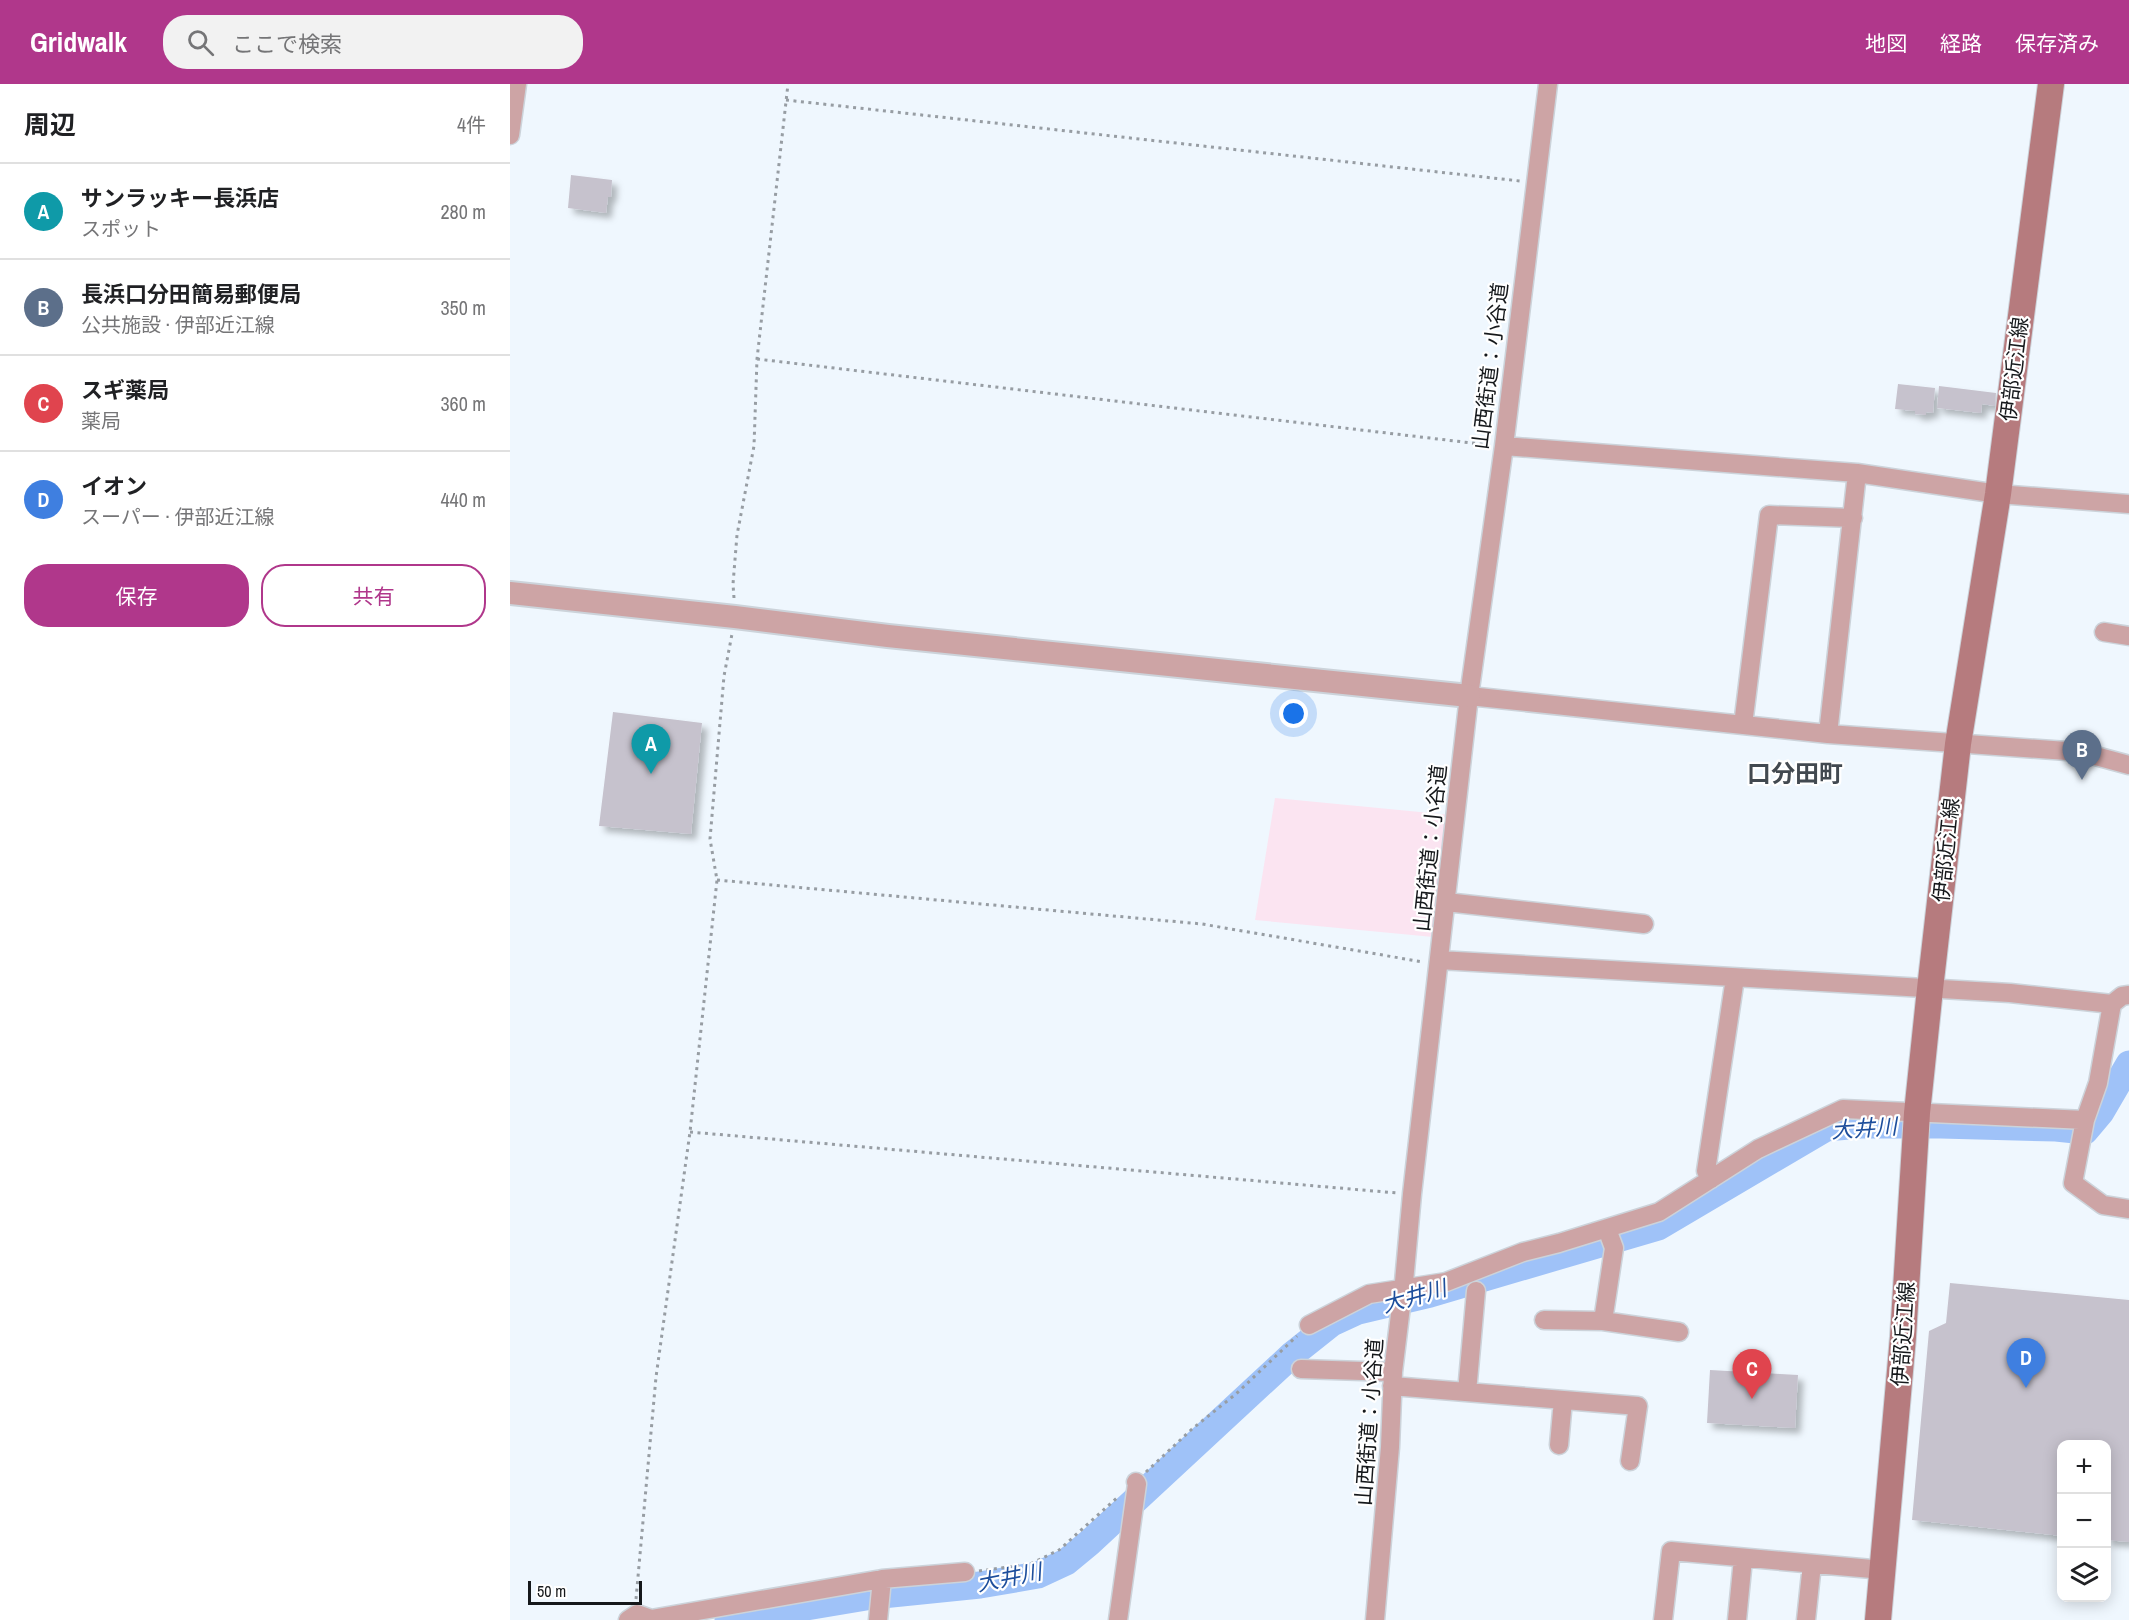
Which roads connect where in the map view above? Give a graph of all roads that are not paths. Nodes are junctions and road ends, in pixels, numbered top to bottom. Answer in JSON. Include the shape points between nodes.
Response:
{"nodes":[{"id":1,"x":517,"y":84,"type":"edge"},
{"id":2,"x":1548,"y":84,"type":"edge"},
{"id":3,"x":2051,"y":84,"type":"edge"},
{"id":4,"x":511,"y":116,"type":"edge"},
{"id":5,"x":510,"y":135,"type":"edge"},
{"id":6,"x":1504,"y":446,"type":"junction"},
{"id":7,"x":1857,"y":472,"type":"junction"},
{"id":8,"x":1998,"y":494,"type":"junction"},
{"id":9,"x":2129,"y":504,"type":"edge"},
{"id":10,"x":1853,"y":518,"type":"junction"},
{"id":11,"x":510,"y":593,"type":"edge"},
{"id":12,"x":2104,"y":632,"type":"dead end"},
{"id":13,"x":2129,"y":636,"type":"edge"},
{"id":14,"x":1469,"y":696,"type":"junction"},
{"id":15,"x":1743,"y":725,"type":"junction"},
{"id":16,"x":1828,"y":735,"type":"junction"},
{"id":17,"x":1958,"y":744,"type":"junction"},
{"id":18,"x":2129,"y":765,"type":"edge"},
{"id":19,"x":1446,"y":902,"type":"junction"},
{"id":20,"x":1644,"y":924,"type":"dead end"},
{"id":21,"x":1439,"y":962,"type":"junction"},
{"id":22,"x":1735,"y":978,"type":"junction"},
{"id":23,"x":1930,"y":989,"type":"junction"},
{"id":24,"x":2129,"y":995,"type":"edge"},
{"id":25,"x":2112,"y":1004,"type":"junction"},
{"id":26,"x":1917,"y":1113,"type":"junction"},
{"id":27,"x":2085,"y":1120,"type":"junction"},
{"id":28,"x":1711,"y":1179,"type":"junction"},
{"id":29,"x":2129,"y":1209,"type":"edge"},
{"id":30,"x":1607,"y":1229,"type":"junction"},
{"id":31,"x":1403,"y":1289,"type":"junction"},
{"id":32,"x":1476,"y":1291,"type":"dead end"},
{"id":33,"x":1544,"y":1320,"type":"dead end"},
{"id":34,"x":1603,"y":1321,"type":"junction"},
{"id":35,"x":1309,"y":1325,"type":"road end"},
{"id":36,"x":1679,"y":1332,"type":"dead end"},
{"id":37,"x":1301,"y":1369,"type":"dead end"},
{"id":38,"x":1393,"y":1379,"type":"junction"},
{"id":39,"x":1467,"y":1392,"type":"junction"},
{"id":40,"x":1563,"y":1400,"type":"junction"},
{"id":41,"x":1559,"y":1445,"type":"dead end"},
{"id":42,"x":1630,"y":1461,"type":"dead end"},
{"id":43,"x":1136,"y":1482,"type":"road end"},
{"id":44,"x":1743,"y":1558,"type":"junction"},
{"id":45,"x":1812,"y":1564,"type":"junction"},
{"id":46,"x":1883,"y":1570,"type":"junction"},
{"id":47,"x":965,"y":1572,"type":"road end"},
{"id":48,"x":882,"y":1580,"type":"junction"},
{"id":49,"x":633,"y":1617,"type":"edge"},
{"id":50,"x":878,"y":1620,"type":"edge"},
{"id":51,"x":1118,"y":1620,"type":"edge"},
{"id":52,"x":1376,"y":1620,"type":"edge"},
{"id":53,"x":1663,"y":1620,"type":"edge"},
{"id":54,"x":1737,"y":1620,"type":"edge"},
{"id":55,"x":1806,"y":1620,"type":"edge"},
{"id":56,"x":1878,"y":1620,"type":"edge"}],
"edges":[{"from":1,"to":4,"type":"street"},
{"from":2,"to":6,"type":"street","name":"山西街道：小谷道"},
{"from":3,"to":8,"type":"main road","name":"伊部近江線"},
{"from":4,"to":5,"type":"street"},
{"from":6,"to":7,"type":"street"},
{"from":6,"to":14,"type":"street","name":"山西街道：小谷道"},
{"from":7,"to":8,"type":"street"},
{"from":7,"to":10,"type":"street"},
{"from":8,"to":9,"type":"street"},
{"from":8,"to":17,"type":"main road","name":"伊部近江線"},
{"from":10,"to":15,"type":"street","via":[[1769,515]]},
{"from":10,"to":16,"type":"street"},
{"from":11,"to":14,"type":"street"},
{"from":12,"to":13,"type":"street"},
{"from":14,"to":15,"type":"street"},
{"from":14,"to":19,"type":"street","name":"山西街道：小谷道"},
{"from":15,"to":16,"type":"street"},
{"from":16,"to":17,"type":"street"},
{"from":17,"to":18,"type":"street","via":[[2081,752]]},
{"from":17,"to":23,"type":"main road","name":"伊部近江線"},
{"from":19,"to":20,"type":"street"},
{"from":19,"to":21,"type":"street","name":"山西街道：小谷道"},
{"from":21,"to":22,"type":"street"},
{"from":21,"to":31,"type":"street","name":"山西街道：小谷道"},
{"from":22,"to":23,"type":"street"},
{"from":22,"to":28,"type":"street","via":[[1706,1171]]},
{"from":23,"to":25,"type":"street"},
{"from":23,"to":26,"type":"main road","name":"伊部近江線"},
{"from":24,"to":25,"type":"street"},
{"from":25,"to":27,"type":"street","via":[[2098,1083]]},
{"from":26,"to":27,"type":"street"},
{"from":26,"to":28,"type":"street","via":[[1843,1108],[1758,1149]]},
{"from":26,"to":46,"type":"main road","name":"伊部近江線"},
{"from":27,"to":29,"type":"street","via":[[2073,1183],[2103,1205]]},
{"from":28,"to":30,"type":"street","via":[[1659,1212]]},
{"from":30,"to":31,"type":"street","via":[[1523,1252],[1446,1282]]},
{"from":30,"to":34,"type":"street","via":[[1614,1248]]},
{"from":31,"to":35,"type":"street","via":[[1369,1294]]},
{"from":31,"to":38,"type":"street","name":"山西街道：小谷道"},
{"from":32,"to":39,"type":"street"},
{"from":33,"to":34,"type":"street"},
{"from":34,"to":36,"type":"street"},
{"from":37,"to":38,"type":"street"},
{"from":38,"to":39,"type":"street"},
{"from":38,"to":52,"type":"street","name":"山西街道：小谷道"},
{"from":39,"to":40,"type":"street"},
{"from":40,"to":41,"type":"street"},
{"from":40,"to":42,"type":"street","via":[[1638,1406]]},
{"from":43,"to":51,"type":"street"},
{"from":44,"to":45,"type":"street"},
{"from":44,"to":53,"type":"street","via":[[1671,1551]]},
{"from":44,"to":54,"type":"street"},
{"from":45,"to":46,"type":"street"},
{"from":45,"to":55,"type":"street"},
{"from":46,"to":56,"type":"main road","name":"伊部近江線"},
{"from":47,"to":48,"type":"street"},
{"from":48,"to":49,"type":"street","via":[[651,1619]]},
{"from":48,"to":50,"type":"street"}]}
